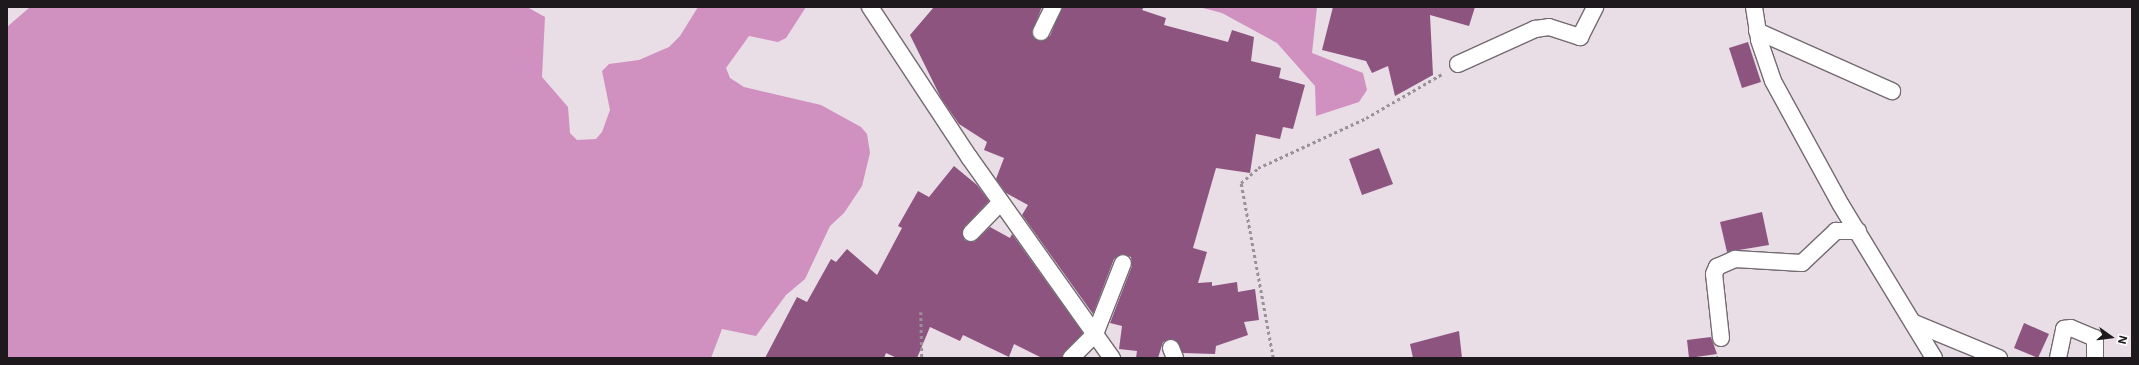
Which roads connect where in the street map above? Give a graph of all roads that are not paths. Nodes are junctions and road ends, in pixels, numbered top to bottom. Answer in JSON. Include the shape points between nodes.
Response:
{"nodes":[{"id":1,"x":870,"y":7,"type":"edge"},
{"id":2,"x":1053,"y":7,"type":"edge"},
{"id":3,"x":1595,"y":7,"type":"edge"},
{"id":4,"x":1754,"y":7,"type":"edge"},
{"id":5,"x":1757,"y":31,"type":"junction"},
{"id":6,"x":1041,"y":32,"type":"dead end"},
{"id":7,"x":1458,"y":64,"type":"road end"},
{"id":8,"x":1892,"y":90,"type":"dead end"},
{"id":9,"x":1001,"y":202,"type":"junction"},
{"id":10,"x":1858,"y":231,"type":"junction"},
{"id":11,"x":971,"y":233,"type":"dead end"},
{"id":12,"x":1123,"y":263,"type":"dead end"},
{"id":13,"x":1914,"y":323,"type":"junction"},
{"id":14,"x":1095,"y":334,"type":"junction"},
{"id":15,"x":1721,"y":338,"type":"dead end"},
{"id":16,"x":1071,"y":358,"type":"edge"},
{"id":17,"x":1112,"y":358,"type":"edge"},
{"id":18,"x":1934,"y":358,"type":"edge"},
{"id":19,"x":1999,"y":358,"type":"edge"},
{"id":20,"x":2058,"y":358,"type":"edge"},
{"id":21,"x":2095,"y":358,"type":"edge"}],
"edges":[{"from":1,"to":9,"type":"street"},
{"from":2,"to":6,"type":"street"},
{"from":3,"to":7,"type":"street","via":[[1580,37],[1549,27],[1535,29]]},
{"from":4,"to":5,"type":"street"},
{"from":5,"to":8,"type":"street"},
{"from":5,"to":10,"type":"street","via":[[1773,81]]},
{"from":9,"to":11,"type":"street"},
{"from":9,"to":14,"type":"street"},
{"from":10,"to":13,"type":"street"},
{"from":10,"to":15,"type":"street","via":[[1836,231],[1802,263],[1735,259],[1717,267],[1714,274]]},
{"from":12,"to":14,"type":"street"},
{"from":13,"to":18,"type":"street"},
{"from":13,"to":19,"type":"street"},
{"from":14,"to":16,"type":"street"},
{"from":14,"to":17,"type":"street"},
{"from":20,"to":21,"type":"street","via":[[2064,329],[2070,328],[2095,338]]}]}
